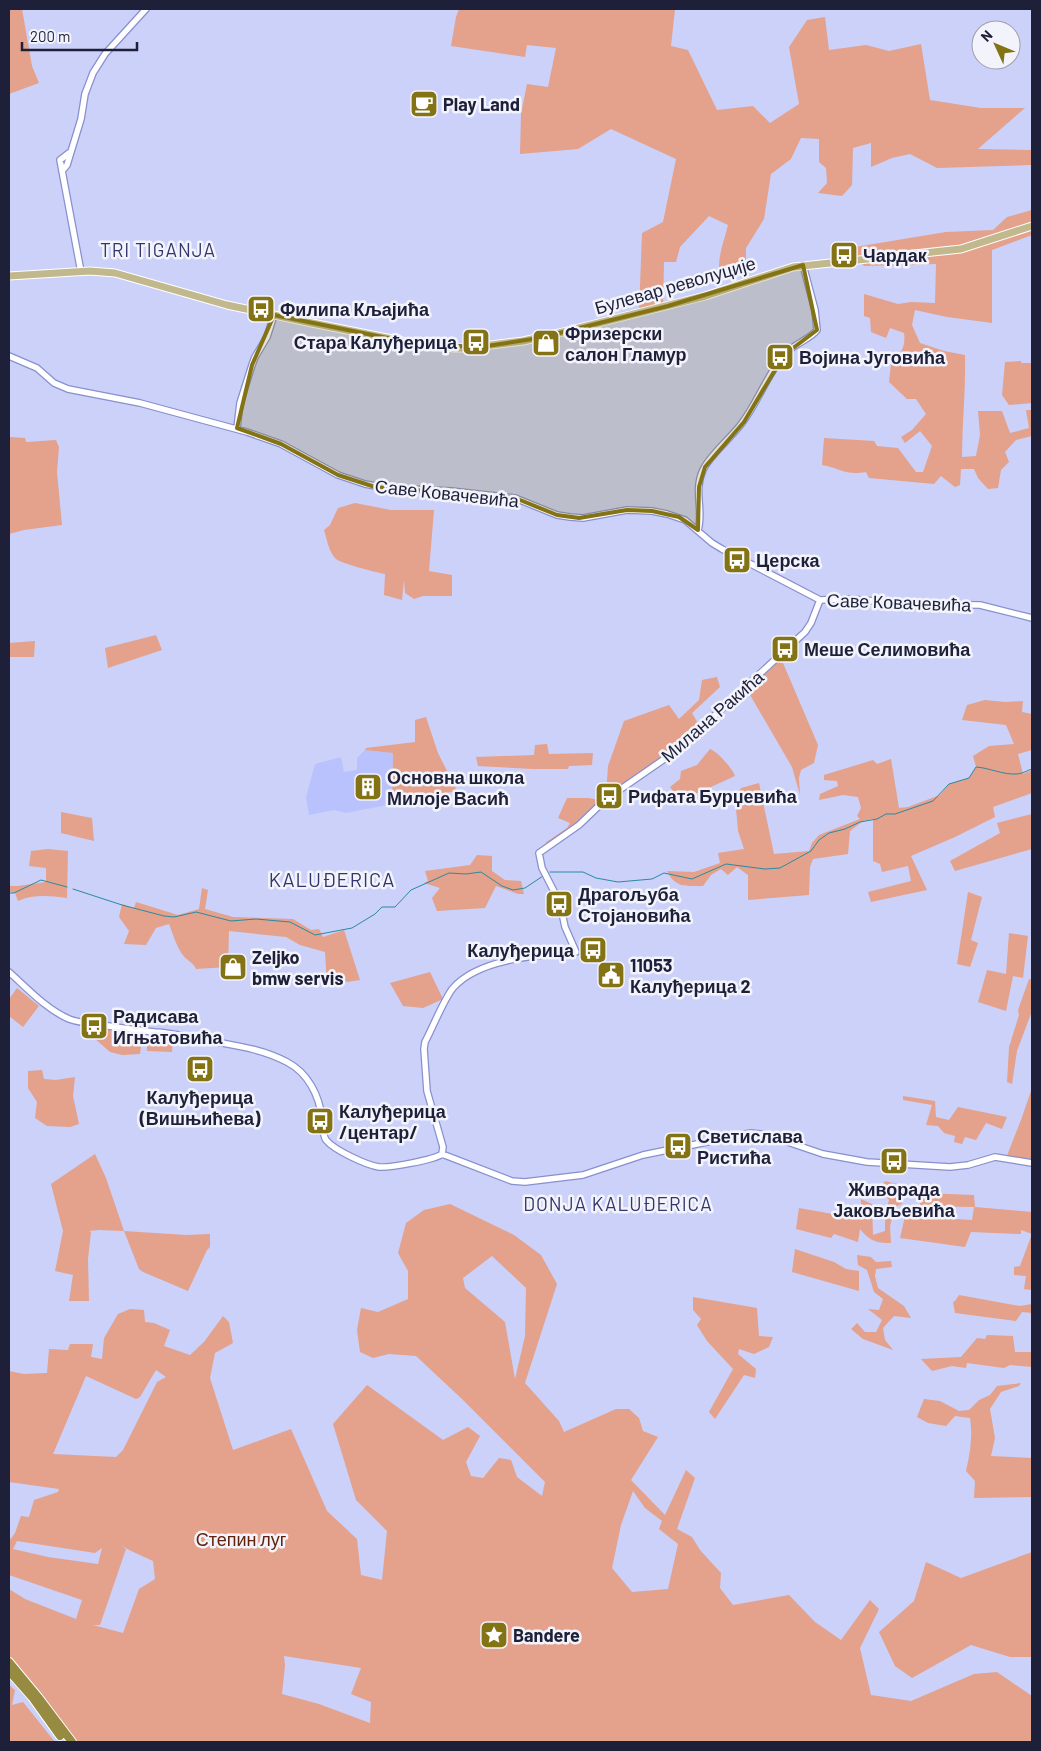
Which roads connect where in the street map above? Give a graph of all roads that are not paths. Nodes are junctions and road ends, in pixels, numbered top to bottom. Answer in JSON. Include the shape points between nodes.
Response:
{"nodes":[{"id":1,"x":146,"y":9,"type":"edge"},
{"id":2,"x":70,"y":150,"type":"junction"},
{"id":3,"x":62,"y":171,"type":"junction"},
{"id":4,"x":1032,"y":226,"type":"edge"},
{"id":5,"x":803,"y":265,"type":"junction"},
{"id":6,"x":81,"y":272,"type":"junction"},
{"id":7,"x":9,"y":276,"type":"edge"},
{"id":8,"x":274,"y":315,"type":"junction"},
{"id":9,"x":9,"y":356,"type":"edge"},
{"id":10,"x":236,"y":428,"type":"junction"},
{"id":11,"x":698,"y":530,"type":"junction"},
{"id":12,"x":820,"y":600,"type":"junction"},
{"id":13,"x":1032,"y":618,"type":"edge"},
{"id":14,"x":9,"y":972,"type":"edge"},
{"id":15,"x":442,"y":1154,"type":"junction"},
{"id":16,"x":1032,"y":1163,"type":"edge"},
{"id":17,"x":9,"y":1662,"type":"edge"},
{"id":18,"x":9,"y":1670,"type":"edge"},
{"id":19,"x":65,"y":1742,"type":"edge"},
{"id":20,"x":72,"y":1742,"type":"edge"}],
"edges":[{"from":1,"to":2,"type":"street","via":[[99,63],[88,84]]},
{"from":2,"to":3,"type":"street"},
{"from":2,"to":3,"type":"street","via":[[60,160]]},
{"from":3,"to":6,"type":"street"},
{"from":4,"to":5,"type":"main road","name":"Булевар револуције","via":[[961,249]]},
{"from":5,"to":8,"type":"main road","name":"Булевар револуције","via":[[663,307],[539,338],[480,347],[417,344]]},
{"from":5,"to":11,"type":"street","via":[[817,330],[784,355],[744,422],[704,467],[698,487]]},
{"from":6,"to":7,"type":"main road","name":"Булевар револуције"},
{"from":6,"to":8,"type":"main road","name":"Булевар револуције","via":[[122,274],[208,300]]},
{"from":8,"to":10,"type":"street","via":[[267,337],[254,357]]},
{"from":9,"to":10,"type":"street","name":"Саве Ковачевића","via":[[37,368],[68,389],[140,403]]},
{"from":10,"to":11,"type":"street","name":"Саве Ковачевића","via":[[281,444],[338,475],[375,486],[515,498],[557,515],[579,518],[627,510],[652,511],[679,517]]},
{"from":11,"to":12,"type":"street","name":"Саве Ковачевића","via":[[722,549]]},
{"from":12,"to":13,"type":"street","name":"Саве Ковачевића","via":[[980,605]]},
{"from":12,"to":15,"type":"street","name":"Милана Ракића","via":[[805,632],[689,740],[539,853],[576,952],[495,964],[468,976],[449,994],[424,1049],[427,1091]]},
{"from":14,"to":15,"type":"street","via":[[46,1005],[71,1020],[239,1045],[285,1061],[300,1071],[312,1086],[321,1110],[326,1140],[363,1162],[386,1167]]},
{"from":15,"to":16,"type":"street","via":[[525,1182],[583,1175],[643,1155],[751,1133],[767,1135],[823,1154],[867,1162],[950,1167],[1003,1157]]},
{"from":17,"to":20,"type":"highway"},
{"from":18,"to":19,"type":"highway"}]}
